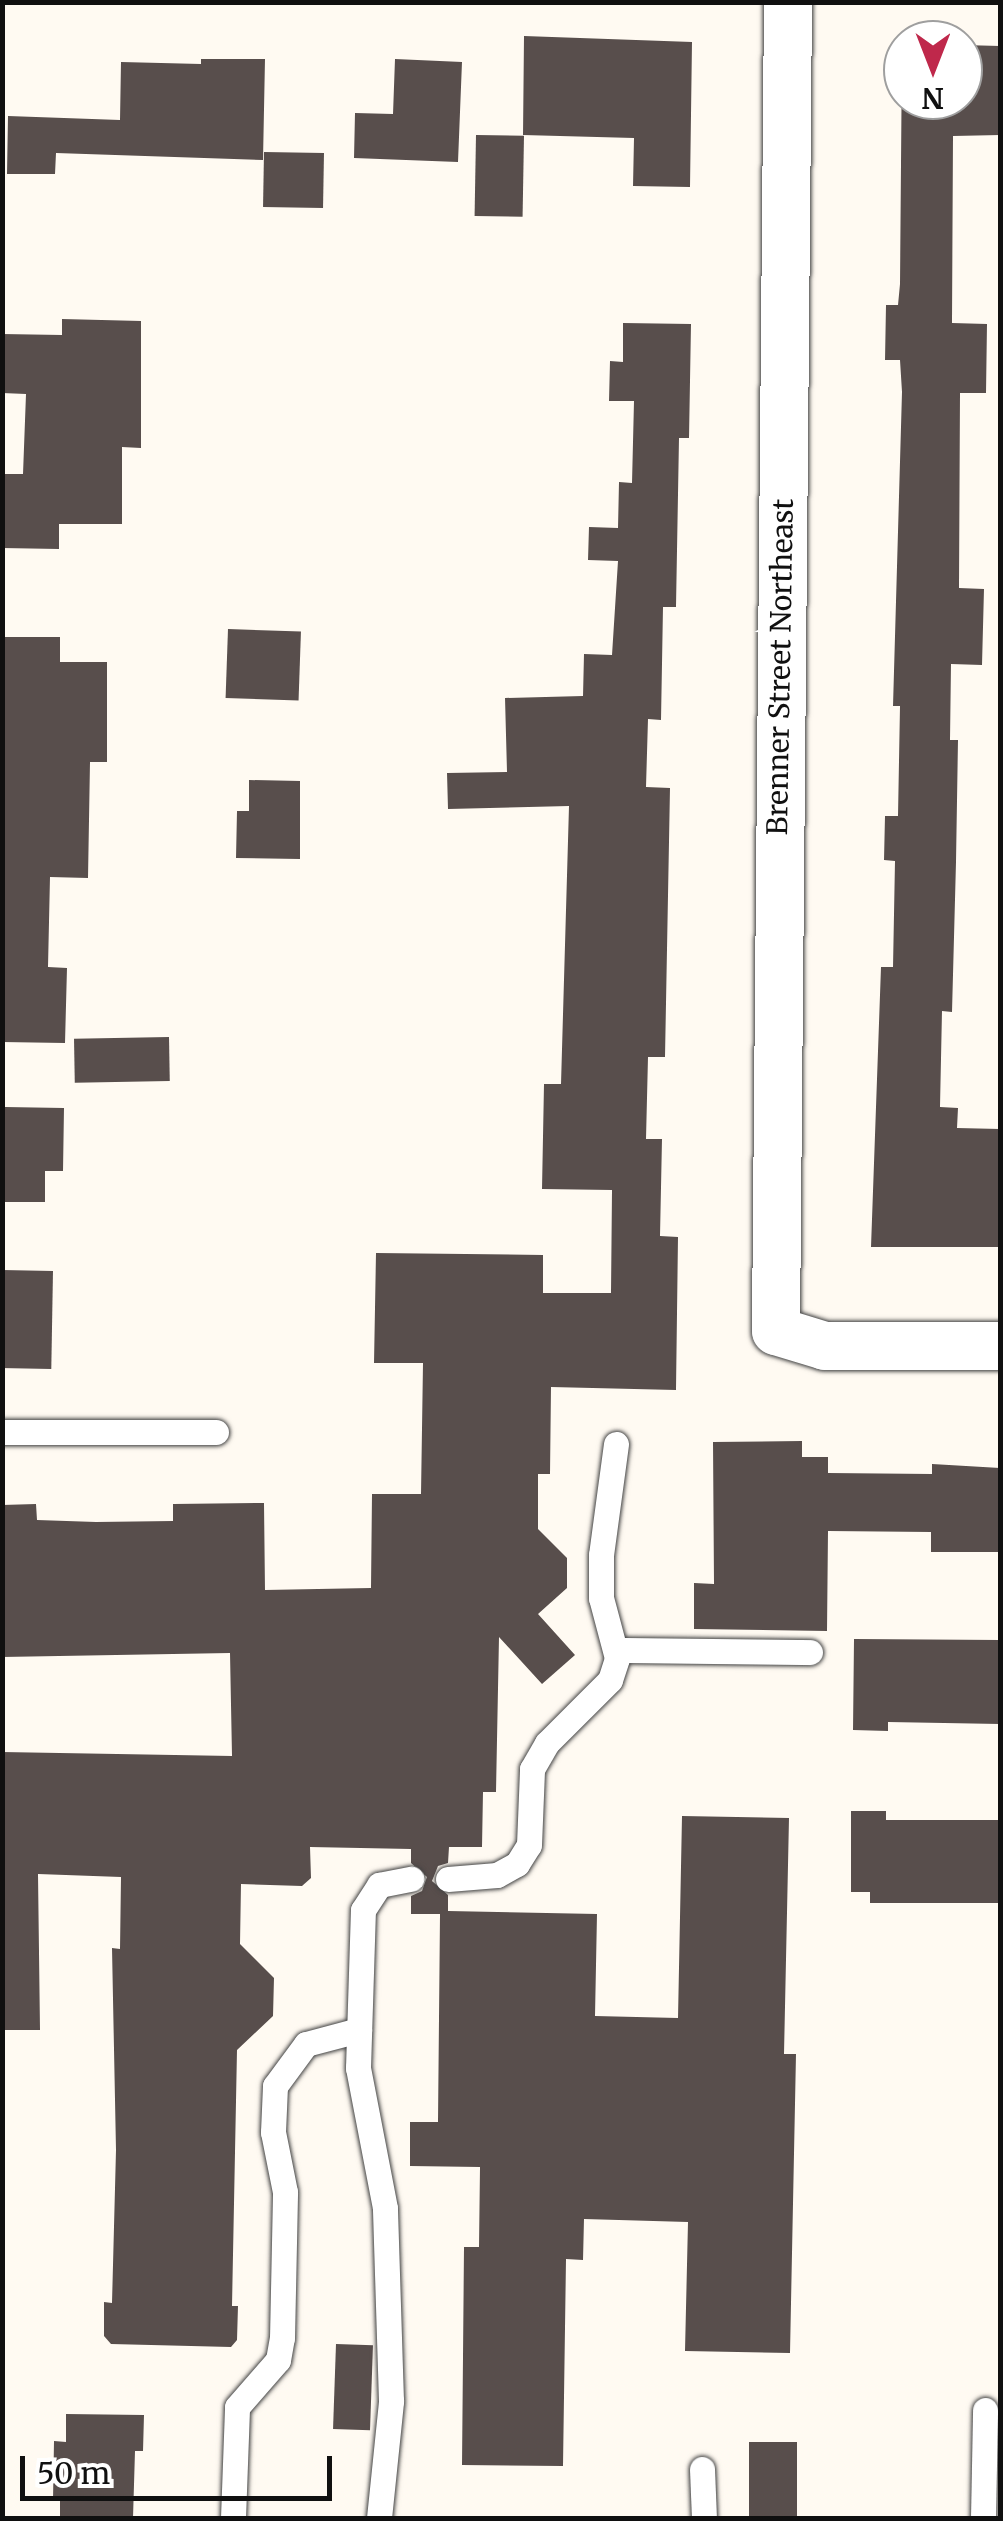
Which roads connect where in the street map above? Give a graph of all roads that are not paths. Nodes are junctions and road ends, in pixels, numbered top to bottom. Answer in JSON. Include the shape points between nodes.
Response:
{"nodes":[{"id":1,"x":788,"y":2,"type":"edge"},
{"id":2,"x":1000,"y":1346,"type":"edge"},
{"id":3,"x":2,"y":1432,"type":"edge"},
{"id":4,"x":216,"y":1432,"type":"dead end"},
{"id":5,"x":616,"y":1444,"type":"dead end"},
{"id":6,"x":616,"y":1650,"type":"junction"},
{"id":7,"x":810,"y":1652,"type":"dead end"},
{"id":8,"x":448,"y":1879,"type":"dead end"},
{"id":9,"x":411,"y":1880,"type":"dead end"},
{"id":10,"x":359,"y":2030,"type":"junction"},
{"id":11,"x":985,"y":2410,"type":"dead end"},
{"id":12,"x":702,"y":2469,"type":"dead end"},
{"id":13,"x":233,"y":2518,"type":"edge"},
{"id":14,"x":379,"y":2518,"type":"edge"},
{"id":15,"x":704,"y":2518,"type":"edge"},
{"id":16,"x":982,"y":2518,"type":"edge"}],
"edges":[{"from":1,"to":2,"type":"street","name":"Brenner Street Northeast","via":[[776,1330],[824,1346]]},
{"from":3,"to":4,"type":"lane"},
{"from":5,"to":6,"type":"lane","via":[[600,1598]]},
{"from":6,"to":7,"type":"lane"},
{"from":6,"to":8,"type":"lane","via":[[600,1698],[546,1743],[532,1769],[529,1845],[518,1864],[497,1875]]},
{"from":9,"to":10,"type":"lane","via":[[379,1885],[363,1910]]},
{"from":10,"to":13,"type":"lane","via":[[306,2044],[274,2086],[272,2132],[285,2192],[282,2338],[278,2360],[237,2408]]},
{"from":10,"to":14,"type":"lane","via":[[358,2068],[385,2208],[391,2401]]},
{"from":11,"to":16,"type":"lane"},
{"from":12,"to":15,"type":"lane"}]}
